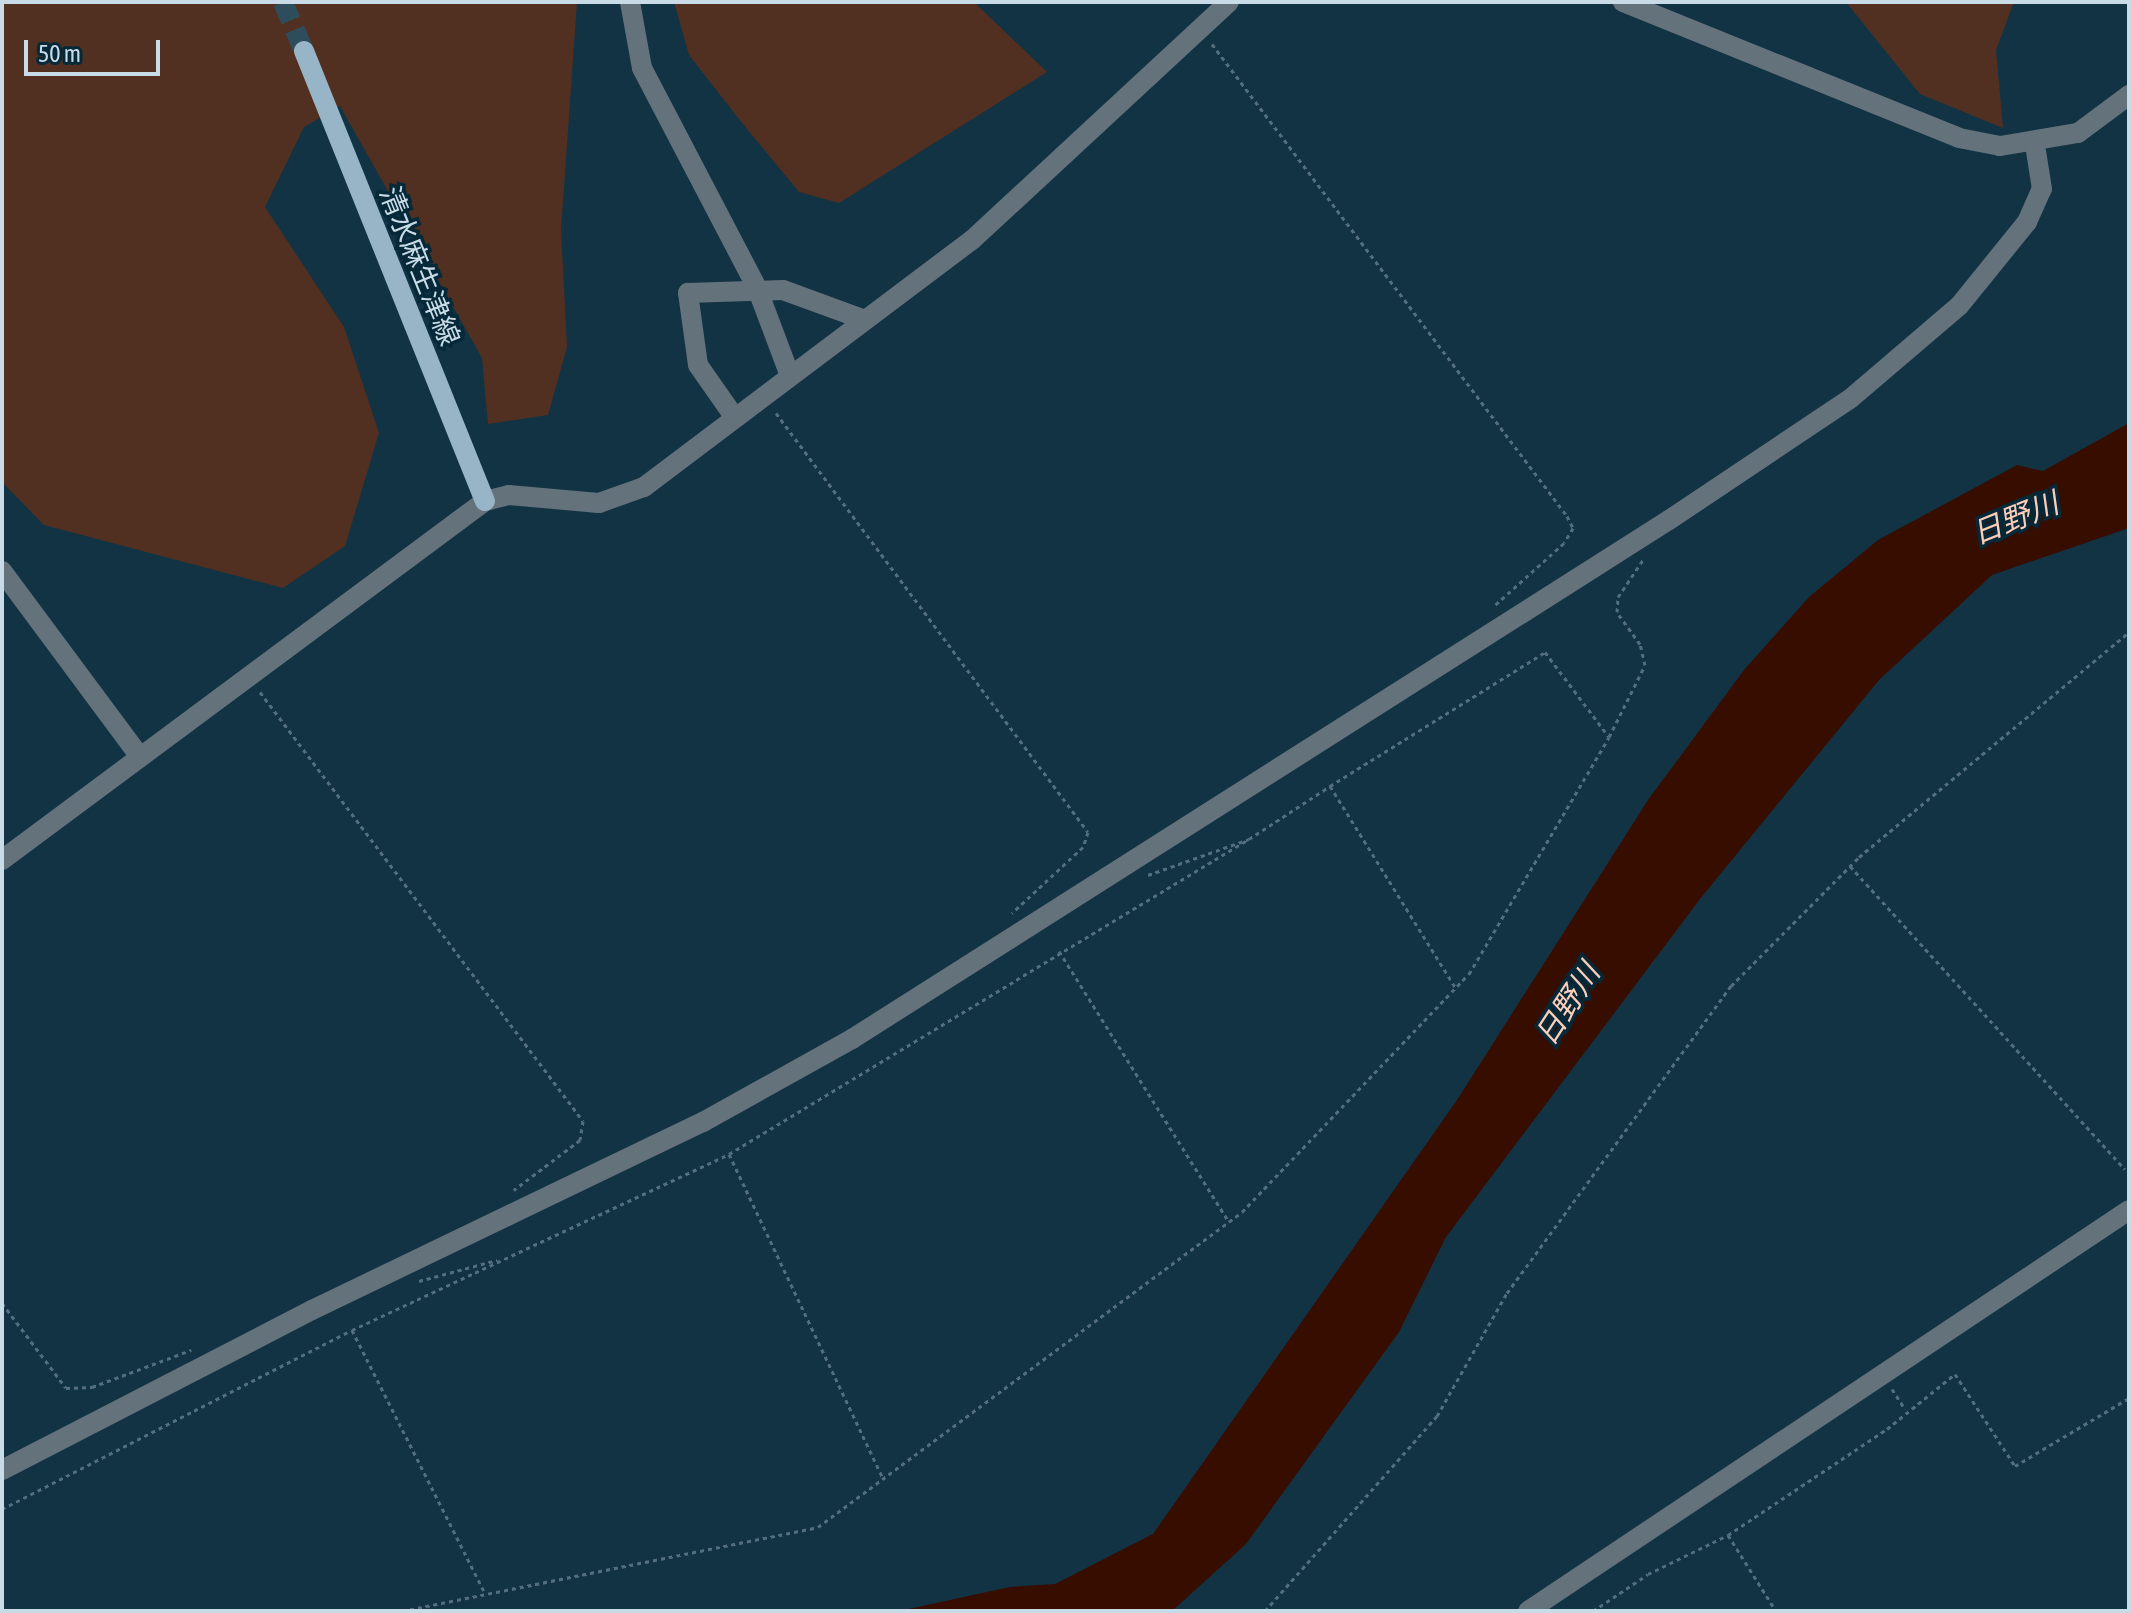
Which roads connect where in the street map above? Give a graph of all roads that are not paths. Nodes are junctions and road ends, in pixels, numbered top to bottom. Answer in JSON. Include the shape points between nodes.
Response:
{"nodes":[{"id":1,"x":630,"y":2,"type":"edge"},
{"id":2,"x":1229,"y":2,"type":"edge"},
{"id":3,"x":1623,"y":2,"type":"edge"},
{"id":4,"x":304,"y":51,"type":"tunnel mouth"},
{"id":5,"x":2129,"y":95,"type":"edge"},
{"id":6,"x":2035,"y":145,"type":"junction"},
{"id":7,"x":757,"y":288,"type":"junction"},
{"id":8,"x":865,"y":320,"type":"junction"},
{"id":9,"x":789,"y":373,"type":"junction"},
{"id":10,"x":733,"y":415,"type":"junction"},
{"id":11,"x":485,"y":501,"type":"junction"},
{"id":12,"x":2,"y":571,"type":"edge"},
{"id":13,"x":140,"y":757,"type":"junction"},
{"id":14,"x":2,"y":860,"type":"edge"},
{"id":15,"x":2129,"y":1210,"type":"edge"},
{"id":16,"x":2129,"y":1225,"type":"edge"},
{"id":17,"x":2077,"y":1246,"type":"junction"},
{"id":18,"x":2,"y":1470,"type":"edge"},
{"id":19,"x":1528,"y":1611,"type":"edge"}],
"edges":[{"from":1,"to":7,"type":"street","via":[[642,68],[659,107]]},
{"from":2,"to":8,"type":"street","via":[[972,240]]},
{"from":3,"to":6,"type":"street","via":[[1959,138]]},
{"from":4,"to":11,"type":"main road","name":"清水麻生津線"},
{"from":5,"to":6,"type":"street","via":[[2078,133]]},
{"from":6,"to":18,"type":"street","via":[[2042,189],[2032,211],[1959,306],[1850,399],[1642,537],[852,1039],[703,1122],[312,1310]]},
{"from":7,"to":8,"type":"street","via":[[783,290]]},
{"from":7,"to":9,"type":"street"},
{"from":7,"to":10,"type":"street","via":[[688,293],[698,365]]},
{"from":8,"to":9,"type":"street"},
{"from":9,"to":10,"type":"street"},
{"from":10,"to":11,"type":"street","via":[[619,500],[509,495]]},
{"from":11,"to":13,"type":"street"},
{"from":12,"to":13,"type":"street"},
{"from":13,"to":14,"type":"street"},
{"from":15,"to":17,"type":"street"},
{"from":16,"to":17,"type":"street"},
{"from":17,"to":19,"type":"street"}]}
